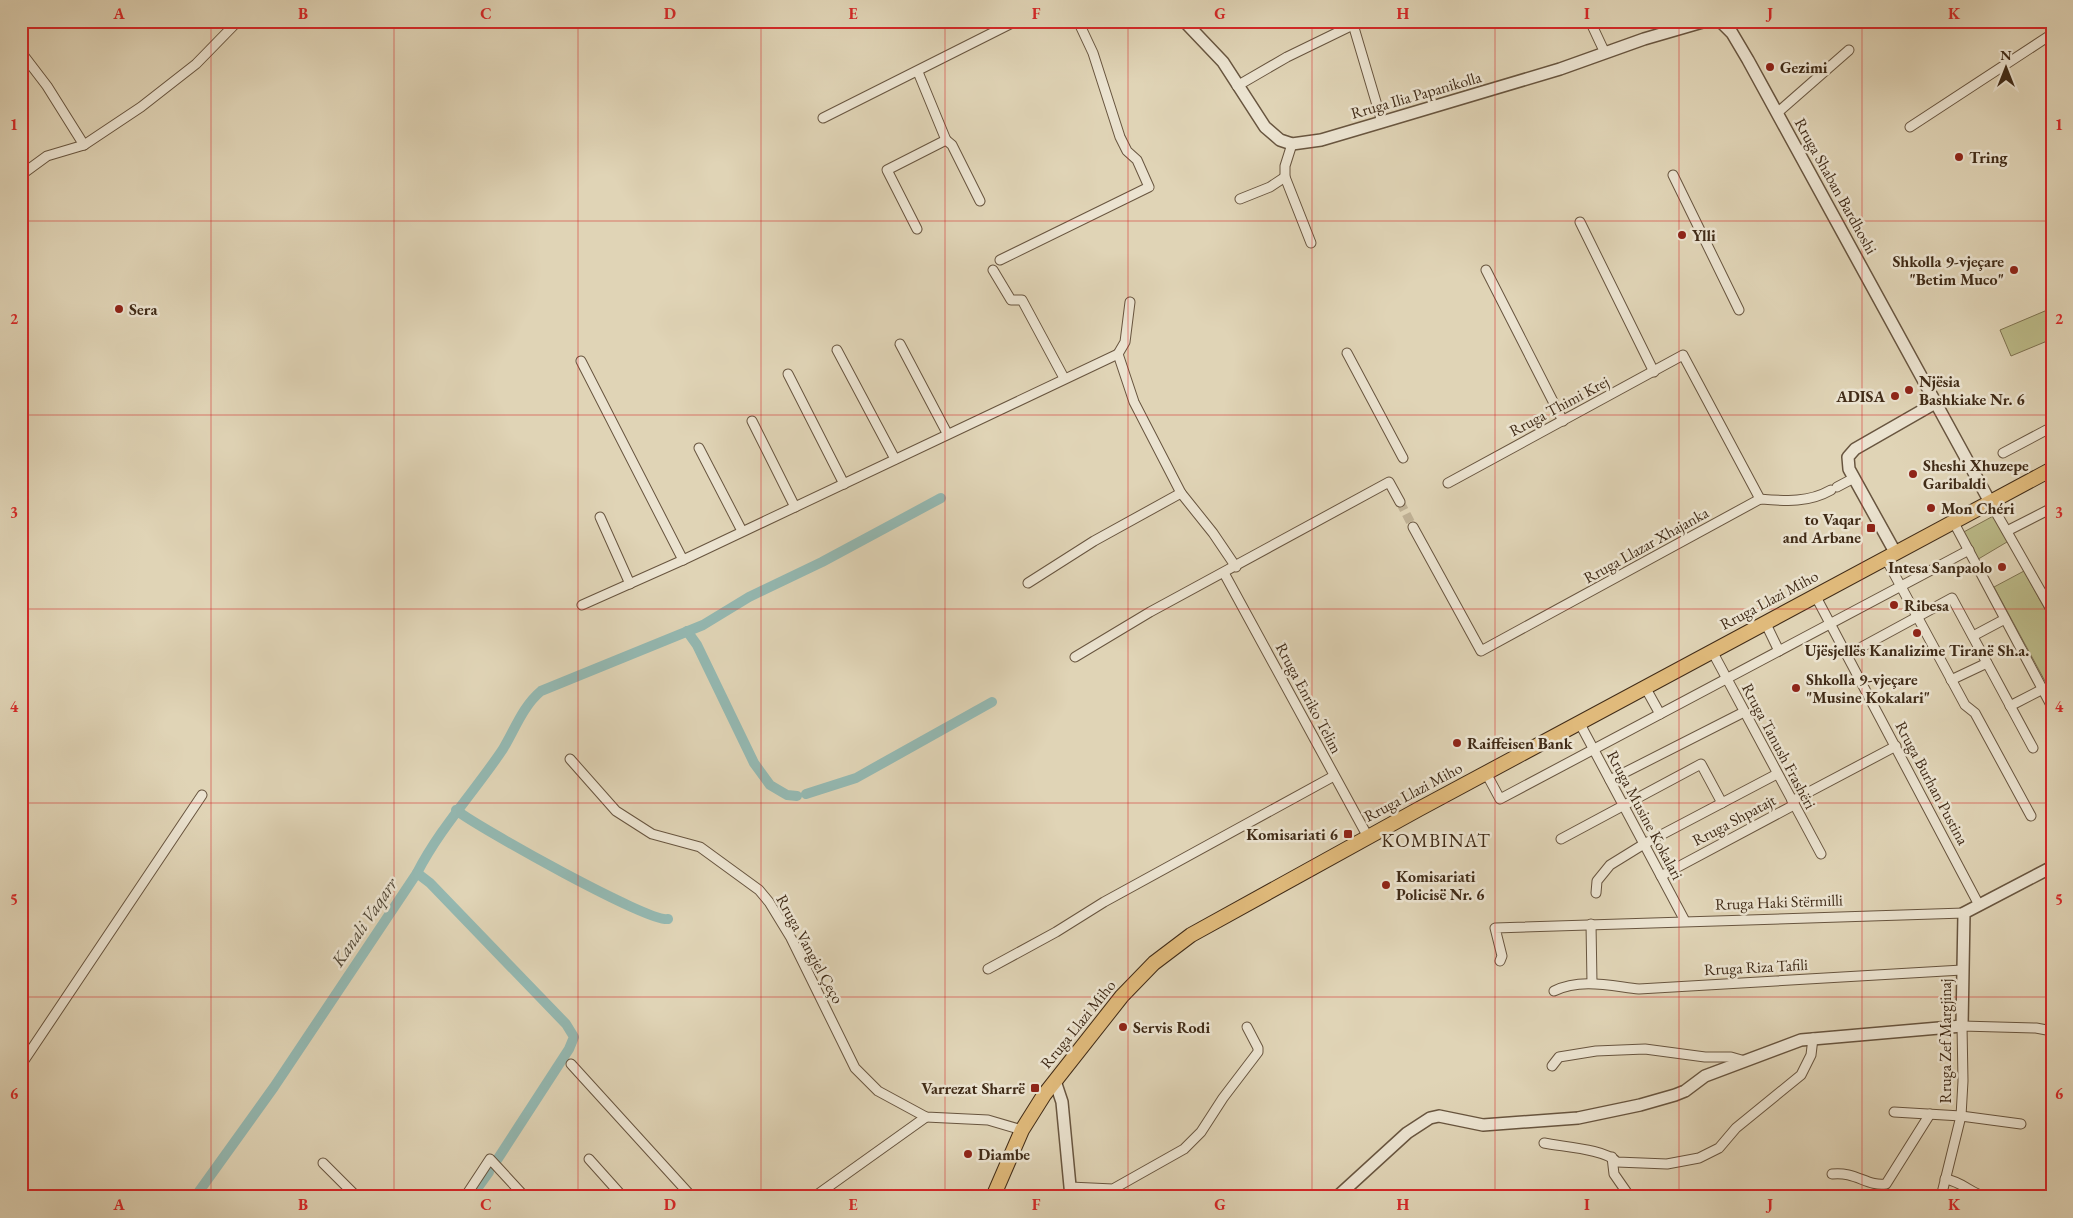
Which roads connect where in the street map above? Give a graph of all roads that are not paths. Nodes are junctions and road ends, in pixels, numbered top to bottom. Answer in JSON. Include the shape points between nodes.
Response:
{"nodes":[{"id":1,"x":238,"y":21,"type":"edge"},
{"id":2,"x":1016,"y":21,"type":"edge"},
{"id":3,"x":1078,"y":21,"type":"edge"},
{"id":4,"x":1184,"y":21,"type":"edge"},
{"id":5,"x":1590,"y":21,"type":"edge"},
{"id":6,"x":1706,"y":21,"type":"edge"},
{"id":7,"x":1719,"y":21,"type":"edge"},
{"id":8,"x":1356,"y":23,"type":"edge"},
{"id":9,"x":2052,"y":34,"type":"edge"},
{"id":10,"x":1849,"y":50,"type":"dead end"},
{"id":11,"x":21,"y":52,"type":"edge"},
{"id":12,"x":1605,"y":53,"type":"junction"},
{"id":13,"x":918,"y":72,"type":"junction"},
{"id":14,"x":1237,"y":86,"type":"junction"},
{"id":15,"x":1777,"y":113,"type":"junction"},
{"id":16,"x":823,"y":118,"type":"dead end"},
{"id":17,"x":1382,"y":122,"type":"junction"},
{"id":18,"x":1910,"y":127,"type":"dead end"},
{"id":19,"x":946,"y":140,"type":"junction"},
{"id":20,"x":1292,"y":144,"type":"junction"},
{"id":21,"x":84,"y":145,"type":"junction"},
{"id":22,"x":21,"y":175,"type":"edge"},
{"id":23,"x":1673,"y":176,"type":"dead end"},
{"id":24,"x":1285,"y":177,"type":"junction"},
{"id":25,"x":1240,"y":199,"type":"dead end"},
{"id":26,"x":980,"y":201,"type":"dead end"},
{"id":27,"x":1580,"y":222,"type":"dead end"},
{"id":28,"x":917,"y":229,"type":"dead end"},
{"id":29,"x":1311,"y":243,"type":"dead end"},
{"id":30,"x":1000,"y":260,"type":"dead end"},
{"id":31,"x":993,"y":270,"type":"dead end"},
{"id":32,"x":1486,"y":270,"type":"dead end"},
{"id":33,"x":1130,"y":302,"type":"dead end"},
{"id":34,"x":1740,"y":310,"type":"dead end"},
{"id":35,"x":900,"y":344,"type":"dead end"},
{"id":36,"x":837,"y":350,"type":"dead end"},
{"id":37,"x":1347,"y":353,"type":"dead end"},
{"id":38,"x":1118,"y":354,"type":"junction"},
{"id":39,"x":581,"y":362,"type":"dead end"},
{"id":40,"x":1654,"y":372,"type":"junction"},
{"id":41,"x":788,"y":374,"type":"dead end"},
{"id":42,"x":1064,"y":378,"type":"junction"},
{"id":43,"x":1936,"y":402,"type":"junction"},
{"id":44,"x":752,"y":421,"type":"dead end"},
{"id":45,"x":1563,"y":421,"type":"junction"},
{"id":46,"x":2052,"y":428,"type":"edge"},
{"id":47,"x":947,"y":433,"type":"junction"},
{"id":48,"x":699,"y":448,"type":"dead end"},
{"id":49,"x":2003,"y":454,"type":"dead end"},
{"id":50,"x":1403,"y":458,"type":"dead end"},
{"id":51,"x":895,"y":459,"type":"junction"},
{"id":52,"x":2052,"y":469,"type":"edge"},
{"id":53,"x":1854,"y":478,"type":"junction"},
{"id":54,"x":1448,"y":483,"type":"dead end"},
{"id":55,"x":844,"y":484,"type":"junction"},
{"id":56,"x":1182,"y":493,"type":"junction"},
{"id":57,"x":1760,"y":499,"type":"junction"},
{"id":58,"x":1400,"y":502,"type":"tunnel mouth"},
{"id":59,"x":1990,"y":502,"type":"junction"},
{"id":60,"x":795,"y":507,"type":"junction"},
{"id":61,"x":2052,"y":508,"type":"edge"},
{"id":62,"x":600,"y":517,"type":"dead end"},
{"id":63,"x":1953,"y":521,"type":"junction"},
{"id":64,"x":1413,"y":527,"type":"tunnel mouth"},
{"id":65,"x":742,"y":531,"type":"junction"},
{"id":66,"x":2008,"y":532,"type":"junction"},
{"id":67,"x":1969,"y":550,"type":"junction"},
{"id":68,"x":1890,"y":554,"type":"junction"},
{"id":69,"x":683,"y":560,"type":"junction"},
{"id":70,"x":1236,"y":567,"type":"junction"},
{"id":71,"x":1224,"y":573,"type":"junction"},
{"id":72,"x":1028,"y":583,"type":"dead end"},
{"id":73,"x":630,"y":584,"type":"junction"},
{"id":74,"x":1902,"y":586,"type":"junction"},
{"id":75,"x":1815,"y":595,"type":"junction"},
{"id":76,"x":582,"y":605,"type":"dead end"},
{"id":77,"x":2050,"y":605,"type":"edge"},
{"id":78,"x":1917,"y":616,"type":"junction"},
{"id":79,"x":2005,"y":619,"type":"junction"},
{"id":80,"x":1765,"y":622,"type":"junction"},
{"id":81,"x":1831,"y":624,"type":"junction"},
{"id":82,"x":1973,"y":636,"type":"junction"},
{"id":83,"x":1712,"y":651,"type":"junction"},
{"id":84,"x":1779,"y":651,"type":"junction"},
{"id":85,"x":1847,"y":655,"type":"junction"},
{"id":86,"x":1075,"y":656,"type":"dead end"},
{"id":87,"x":1987,"y":663,"type":"junction"},
{"id":88,"x":1727,"y":679,"type":"junction"},
{"id":89,"x":1951,"y":680,"type":"junction"},
{"id":90,"x":1645,"y":687,"type":"junction"},
{"id":91,"x":2043,"y":689,"type":"junction"},
{"id":92,"x":2010,"y":706,"type":"junction"},
{"id":93,"x":2052,"y":707,"type":"edge"},
{"id":94,"x":1744,"y":712,"type":"junction"},
{"id":95,"x":1660,"y":714,"type":"junction"},
{"id":96,"x":1579,"y":722,"type":"junction"},
{"id":97,"x":1896,"y":746,"type":"junction"},
{"id":98,"x":2033,"y":748,"type":"dead end"},
{"id":99,"x":1594,"y":749,"type":"junction"},
{"id":100,"x":570,"y":759,"type":"dead end"},
{"id":101,"x":1486,"y":773,"type":"junction"},
{"id":102,"x":1777,"y":774,"type":"junction"},
{"id":103,"x":1334,"y":776,"type":"junction"},
{"id":104,"x":1610,"y":780,"type":"junction"},
{"id":105,"x":202,"y":796,"type":"dead end"},
{"id":106,"x":1722,"y":803,"type":"junction"},
{"id":107,"x":1793,"y":803,"type":"junction"},
{"id":108,"x":1624,"y":806,"type":"junction"},
{"id":109,"x":2031,"y":816,"type":"dead end"},
{"id":110,"x":1368,"y":837,"type":"junction"},
{"id":111,"x":1561,"y":839,"type":"dead end"},
{"id":112,"x":1644,"y":844,"type":"junction"},
{"id":113,"x":1821,"y":854,"type":"dead end"},
{"id":114,"x":2052,"y":867,"type":"edge"},
{"id":115,"x":1661,"y":876,"type":"junction"},
{"id":116,"x":1596,"y":893,"type":"dead end"},
{"id":117,"x":1979,"y":905,"type":"junction"},
{"id":118,"x":1964,"y":913,"type":"junction"},
{"id":119,"x":1685,"y":921,"type":"junction"},
{"id":120,"x":1591,"y":924,"type":"junction"},
{"id":121,"x":1500,"y":961,"type":"dead end"},
{"id":122,"x":988,"y":969,"type":"dead end"},
{"id":123,"x":1962,"y":970,"type":"junction"},
{"id":124,"x":1592,"y":983,"type":"junction"},
{"id":125,"x":1554,"y":991,"type":"dead end"},
{"id":126,"x":1962,"y":1026,"type":"junction"},
{"id":127,"x":1247,"y":1027,"type":"dead end"},
{"id":128,"x":2052,"y":1031,"type":"edge"},
{"id":129,"x":1813,"y":1038,"type":"junction"},
{"id":130,"x":1745,"y":1061,"type":"junction"},
{"id":131,"x":571,"y":1064,"type":"dead end"},
{"id":132,"x":21,"y":1065,"type":"edge"},
{"id":133,"x":1552,"y":1066,"type":"dead end"},
{"id":134,"x":1055,"y":1081,"type":"junction"},
{"id":135,"x":1894,"y":1112,"type":"dead end"},
{"id":136,"x":1930,"y":1114,"type":"junction"},
{"id":137,"x":1961,"y":1116,"type":"junction"},
{"id":138,"x":926,"y":1117,"type":"junction"},
{"id":139,"x":2021,"y":1124,"type":"dead end"},
{"id":140,"x":1022,"y":1130,"type":"junction"},
{"id":141,"x":1544,"y":1143,"type":"dead end"},
{"id":142,"x":1612,"y":1157,"type":"junction"},
{"id":143,"x":589,"y":1159,"type":"dead end"},
{"id":144,"x":323,"y":1163,"type":"dead end"},
{"id":145,"x":1832,"y":1174,"type":"dead end"},
{"id":146,"x":1945,"y":1179,"type":"junction"},
{"id":147,"x":1070,"y":1192,"type":"edge"},
{"id":148,"x":356,"y":1197,"type":"edge"},
{"id":149,"x":465,"y":1197,"type":"edge"},
{"id":150,"x":525,"y":1197,"type":"edge"},
{"id":151,"x":623,"y":1197,"type":"edge"},
{"id":152,"x":692,"y":1197,"type":"edge"},
{"id":153,"x":814,"y":1197,"type":"edge"},
{"id":154,"x":993,"y":1197,"type":"edge"},
{"id":155,"x":1337,"y":1197,"type":"edge"},
{"id":156,"x":1630,"y":1197,"type":"edge"},
{"id":157,"x":1941,"y":1197,"type":"edge"},
{"id":158,"x":1987,"y":1197,"type":"edge"}],
"edges":[{"from":1,"to":21,"type":"street","via":[[196,64],[141,107]]},
{"from":2,"to":13,"type":"street"},
{"from":3,"to":30,"type":"street","via":[[1093,53],[1120,137],[1127,151],[1137,160],[1149,186]]},
{"from":4,"to":14,"type":"street","via":[[1222,62]]},
{"from":5,"to":12,"type":"street"},
{"from":6,"to":12,"type":"street","name":"Rruga Ilia Papanikolla"},
{"from":7,"to":15,"type":"street","name":"Rruga Shaban Bardhoshi","via":[[1732,33]]},
{"from":8,"to":14,"type":"street"},
{"from":8,"to":17,"type":"street"},
{"from":9,"to":18,"type":"street"},
{"from":10,"to":15,"type":"street"},
{"from":11,"to":21,"type":"street"},
{"from":12,"to":17,"type":"street","name":"Rruga Ilia Papanikolla"},
{"from":13,"to":16,"type":"street"},
{"from":13,"to":19,"type":"street"},
{"from":14,"to":20,"type":"street","via":[[1265,127],[1280,140]]},
{"from":15,"to":43,"type":"street","name":"Rruga Shaban Bardhoshi"},
{"from":17,"to":20,"type":"street","name":"Rruga Ilia Papanikolla","via":[[1321,140]]},
{"from":19,"to":26,"type":"street","via":[[952,145]]},
{"from":19,"to":28,"type":"street","via":[[887,170]]},
{"from":20,"to":24,"type":"street"},
{"from":21,"to":22,"type":"street","via":[[47,156]]},
{"from":23,"to":34,"type":"street"},
{"from":24,"to":25,"type":"street"},
{"from":24,"to":29,"type":"street"},
{"from":27,"to":40,"type":"street"},
{"from":31,"to":42,"type":"street","via":[[1011,300],[1022,300]]},
{"from":32,"to":45,"type":"street"},
{"from":33,"to":38,"type":"street","via":[[1125,342]]},
{"from":35,"to":47,"type":"street"},
{"from":36,"to":51,"type":"street"},
{"from":37,"to":50,"type":"street"},
{"from":38,"to":42,"type":"street"},
{"from":38,"to":56,"type":"street","via":[[1134,402]]},
{"from":39,"to":69,"type":"street"},
{"from":40,"to":45,"type":"street","name":"Rruga Thimi Krej"},
{"from":40,"to":57,"type":"street","name":"Rruga Thimi Krej","via":[[1683,355]]},
{"from":41,"to":55,"type":"street"},
{"from":42,"to":47,"type":"street"},
{"from":43,"to":53,"type":"street","via":[[1851,452],[1848,463]]},
{"from":43,"to":59,"type":"street","name":"Rruga Shaban Bardhoshi"},
{"from":44,"to":60,"type":"street"},
{"from":45,"to":54,"type":"street","name":"Rruga Thimi Krej"},
{"from":46,"to":49,"type":"street"},
{"from":47,"to":51,"type":"street"},
{"from":48,"to":65,"type":"street"},
{"from":51,"to":55,"type":"street"},
{"from":52,"to":59,"type":"main road","name":"Rruga Llazi Miho"},
{"from":53,"to":57,"type":"street","via":[[1818,498],[1795,501]]},
{"from":53,"to":68,"type":"street"},
{"from":55,"to":60,"type":"street"},
{"from":56,"to":70,"type":"street"},
{"from":56,"to":72,"type":"street","via":[[1094,541]]},
{"from":57,"to":64,"type":"street","name":"Rruga Llazar Xhajanka","via":[[1482,651]]},
{"from":58,"to":70,"type":"street","via":[[1389,482]]},
{"from":59,"to":63,"type":"main road","name":"Rruga Llazi Miho"},
{"from":59,"to":66,"type":"street"},
{"from":60,"to":65,"type":"street"},
{"from":61,"to":66,"type":"street"},
{"from":62,"to":73,"type":"street"},
{"from":63,"to":67,"type":"street"},
{"from":63,"to":68,"type":"main road","name":"Rruga Llazi Miho"},
{"from":65,"to":69,"type":"street"},
{"from":66,"to":77,"type":"street"},
{"from":67,"to":74,"type":"street"},
{"from":67,"to":79,"type":"street"},
{"from":68,"to":74,"type":"street"},
{"from":68,"to":75,"type":"main road","name":"Rruga Llazi Miho"},
{"from":69,"to":73,"type":"street"},
{"from":70,"to":71,"type":"street"},
{"from":71,"to":86,"type":"street"},
{"from":71,"to":103,"type":"street","name":"Rruga Enriko Telim"},
{"from":73,"to":76,"type":"street"},
{"from":74,"to":78,"type":"street"},
{"from":74,"to":81,"type":"street"},
{"from":75,"to":80,"type":"main road","name":"Rruga Llazi Miho"},
{"from":75,"to":81,"type":"street","name":"Rruga Burhan Pustina"},
{"from":78,"to":82,"type":"street","via":[[1952,598]]},
{"from":78,"to":85,"type":"street"},
{"from":78,"to":89,"type":"street"},
{"from":79,"to":82,"type":"street"},
{"from":79,"to":91,"type":"street"},
{"from":80,"to":83,"type":"main road","name":"Rruga Llazi Miho"},
{"from":80,"to":84,"type":"street"},
{"from":81,"to":84,"type":"street"},
{"from":81,"to":85,"type":"street","name":"Rruga Burhan Pustina"},
{"from":82,"to":87,"type":"street"},
{"from":83,"to":88,"type":"street","name":"Rruga Tanush Frashëri"},
{"from":83,"to":90,"type":"main road","name":"Rruga Llazi Miho"},
{"from":84,"to":88,"type":"street"},
{"from":85,"to":97,"type":"street","name":"Rruga Burhan Pustina"},
{"from":87,"to":89,"type":"street"},
{"from":87,"to":92,"type":"street"},
{"from":88,"to":94,"type":"street","name":"Rruga Tanush Frashëri"},
{"from":88,"to":95,"type":"street"},
{"from":89,"to":109,"type":"street","via":[[1965,705],[1975,713]]},
{"from":90,"to":95,"type":"street"},
{"from":90,"to":96,"type":"main road","name":"Rruga Llazi Miho"},
{"from":91,"to":92,"type":"street"},
{"from":91,"to":93,"type":"street"},
{"from":92,"to":98,"type":"street"},
{"from":94,"to":102,"type":"street","name":"Rruga Tanush Frashëri"},
{"from":94,"to":104,"type":"street"},
{"from":95,"to":99,"type":"street"},
{"from":96,"to":99,"type":"street","name":"Rruga Musine Kokalari"},
{"from":96,"to":101,"type":"main road","name":"Rruga Llazi Miho"},
{"from":97,"to":107,"type":"street","name":"Rruga Shpatajt"},
{"from":97,"to":117,"type":"street","name":"Rruga Burhan Pustina"},
{"from":99,"to":101,"type":"street","via":[[1500,799]]},
{"from":99,"to":104,"type":"street","name":"Rruga Musine Kokalari"},
{"from":100,"to":138,"type":"street","name":"Rruga Vangjel Çeço","via":[[616,811],[652,834],[700,848],[759,890],[791,938],[855,1068],[878,1091]]},
{"from":101,"to":110,"type":"main road","name":"Rruga Llazi Miho"},
{"from":102,"to":106,"type":"street"},
{"from":102,"to":107,"type":"street","name":"Rruga Tanush Frashëri"},
{"from":103,"to":110,"type":"street","name":"Rruga Enriko Telim"},
{"from":103,"to":122,"type":"street"},
{"from":104,"to":108,"type":"street","name":"Rruga Musine Kokalari"},
{"from":105,"to":132,"type":"street"},
{"from":106,"to":108,"type":"street","via":[[1700,764]]},
{"from":106,"to":112,"type":"street"},
{"from":107,"to":113,"type":"street","name":"Rruga Tanush Frashëri"},
{"from":107,"to":115,"type":"street","name":"Rruga Shpatajt"},
{"from":108,"to":111,"type":"street"},
{"from":108,"to":112,"type":"street","name":"Rruga Musine Kokalari"},
{"from":110,"to":134,"type":"main road","name":"Rruga Llazi Miho","via":[[1209,923],[1172,948],[1122,996]]},
{"from":112,"to":115,"type":"street","name":"Rruga Musine Kokalari"},
{"from":112,"to":116,"type":"street","via":[[1604,870],[1597,880]]},
{"from":114,"to":117,"type":"street","name":"Rruga Haki Stërmilli"},
{"from":115,"to":119,"type":"street","name":"Rruga Musine Kokalari"},
{"from":117,"to":118,"type":"street","name":"Rruga Haki Stërmilli"},
{"from":118,"to":119,"type":"street","name":"Rruga Haki Stërmilli"},
{"from":118,"to":123,"type":"street","name":"Rruga Zef Margjinaj"},
{"from":119,"to":120,"type":"street","name":"Rruga Haki Stërmilli"},
{"from":120,"to":121,"type":"street","name":"Rruga Haki Stërmilli","via":[[1495,928],[1502,956]]},
{"from":120,"to":124,"type":"street"},
{"from":123,"to":124,"type":"street","name":"Rruga Riza Tafili","via":[[1639,989]]},
{"from":123,"to":126,"type":"street","name":"Rruga Zef Margjinaj"},
{"from":124,"to":125,"type":"street","name":"Rruga Riza Tafili"},
{"from":126,"to":128,"type":"street"},
{"from":126,"to":129,"type":"street"},
{"from":126,"to":137,"type":"street","name":"Rruga Zef Margjinaj"},
{"from":127,"to":147,"type":"street","via":[[1258,1052],[1188,1145],[1113,1189]]},
{"from":129,"to":130,"type":"street"},
{"from":129,"to":142,"type":"street","via":[[1811,1055],[1801,1075],[1709,1154],[1667,1164],[1617,1162]]},
{"from":130,"to":133,"type":"street","via":[[1731,1057],[1631,1049],[1559,1057]]},
{"from":130,"to":155,"type":"street","via":[[1699,1079],[1675,1095],[1578,1118],[1483,1125],[1439,1116],[1430,1118],[1407,1133]]},
{"from":131,"to":152,"type":"street"},
{"from":134,"to":140,"type":"main road","name":"Rruga Llazi Miho"},
{"from":134,"to":147,"type":"street","via":[[1062,1102]]},
{"from":135,"to":136,"type":"street"},
{"from":136,"to":137,"type":"street"},
{"from":136,"to":145,"type":"street","via":[[1886,1184],[1845,1172]]},
{"from":137,"to":139,"type":"street"},
{"from":137,"to":146,"type":"street","name":"Rruga Zef Margjinaj"},
{"from":138,"to":140,"type":"street","name":"Rruga Vangjel Çeço","via":[[988,1120]]},
{"from":138,"to":153,"type":"street"},
{"from":140,"to":154,"type":"main road","name":"Rruga Llazi Miho"},
{"from":141,"to":142,"type":"street"},
{"from":142,"to":156,"type":"street","via":[[1614,1174]]},
{"from":143,"to":151,"type":"street"},
{"from":144,"to":148,"type":"street"},
{"from":146,"to":157,"type":"street","name":"Rruga Zef Margjinaj"},
{"from":146,"to":158,"type":"street","via":[[1958,1181],[1972,1192]]},
{"from":149,"to":150,"type":"street","via":[[490,1160]]}]}
